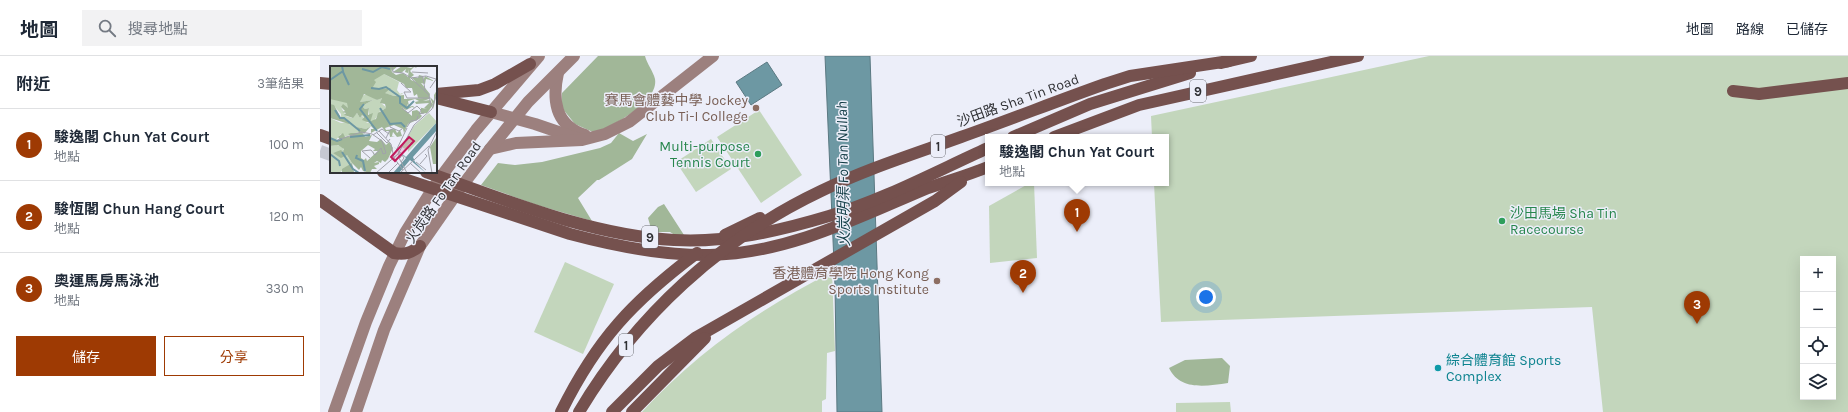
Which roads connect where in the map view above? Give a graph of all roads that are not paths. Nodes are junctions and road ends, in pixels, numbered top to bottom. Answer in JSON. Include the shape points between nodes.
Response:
{"nodes":[{"id":1,"x":574,"y":56,"type":"edge"},
{"id":2,"x":713,"y":56,"type":"edge"},
{"id":3,"x":1251,"y":56,"type":"edge"},
{"id":4,"x":1358,"y":56,"type":"edge"},
{"id":5,"x":535,"y":60,"type":"edge"},
{"id":6,"x":1228,"y":61,"type":"junction"},
{"id":7,"x":558,"y":72,"type":"junction"},
{"id":8,"x":320,"y":83,"type":"edge"},
{"id":9,"x":330,"y":84,"type":"edge"},
{"id":10,"x":1843,"y":84,"type":"edge"},
{"id":11,"x":1733,"y":91,"type":"dead end"},
{"id":12,"x":437,"y":94,"type":"edge"},
{"id":13,"x":437,"y":98,"type":"edge"},
{"id":14,"x":491,"y":112,"type":"junction"},
{"id":15,"x":516,"y":118,"type":"junction"},
{"id":16,"x":1020,"y":134,"type":"edge"},
{"id":17,"x":1062,"y":134,"type":"edge"},
{"id":18,"x":320,"y":136,"type":"edge"},
{"id":19,"x":330,"y":139,"type":"edge"},
{"id":20,"x":588,"y":139,"type":"junction"},
{"id":21,"x":490,"y":149,"type":"junction"},
{"id":22,"x":985,"y":149,"type":"edge"},
{"id":23,"x":985,"y":168,"type":"edge"},
{"id":24,"x":386,"y":173,"type":"edge"},
{"id":25,"x":429,"y":173,"type":"edge"},
{"id":26,"x":972,"y":174,"type":"junction"},
{"id":27,"x":320,"y":200,"type":"edge"},
{"id":28,"x":777,"y":214,"type":"junction"},
{"id":29,"x":420,"y":246,"type":"junction"},
{"id":30,"x":394,"y":253,"type":"junction"},
{"id":31,"x":716,"y":327,"type":"junction"},
{"id":32,"x":334,"y":412,"type":"edge"},
{"id":33,"x":356,"y":412,"type":"edge"},
{"id":34,"x":561,"y":412,"type":"edge"},
{"id":35,"x":580,"y":412,"type":"edge"},
{"id":36,"x":612,"y":412,"type":"edge"},
{"id":37,"x":632,"y":412,"type":"edge"}],
"edges":[{"from":1,"to":7,"type":"main road","name":"火炭路 Fo Tan Road"},
{"from":2,"to":20,"type":"main road","via":[[629,122]]},
{"from":3,"to":6,"type":"highway","number":"9"},
{"from":4,"to":17,"type":"highway","number":"9","via":[[1139,105]]},
{"from":5,"to":12,"type":"highway","via":[[479,90]]},
{"from":5,"to":14,"type":"main road","name":"火炭路 Fo Tan Road"},
{"from":6,"to":16,"type":"highway","number":"9","via":[[1090,104]]},
{"from":6,"to":28,"type":"highway","name":"沙田路 Sha Tin Road","number":"1","via":[[1118,80],[876,168],[820,191]]},
{"from":7,"to":15,"type":"main road","name":"火炭路 Fo Tan Road"},
{"from":7,"to":20,"type":"main road","via":[[554,98],[561,117],[575,131]]},
{"from":8,"to":9,"type":"highway"},
{"from":10,"to":11,"type":"highway","via":[[1759,94]]},
{"from":13,"to":14,"type":"highway"},
{"from":14,"to":15,"type":"main road"},
{"from":14,"to":30,"type":"main road","name":"火炭路 Fo Tan Road","via":[[450,165]]},
{"from":15,"to":20,"type":"main road"},
{"from":15,"to":21,"type":"main road","name":"火炭路 Fo Tan Road"},
{"from":18,"to":19,"type":"highway"},
{"from":20,"to":21,"type":"main road","via":[[516,143]]},
{"from":21,"to":29,"type":"main road","name":"火炭路 Fo Tan Road"},
{"from":22,"to":25,"type":"highway","number":"9","via":[[830,216],[779,230],[711,240],[659,238],[609,230],[562,218]]},
{"from":23,"to":26,"type":"highway","number":"9"},
{"from":24,"to":26,"type":"highway","number":"9","via":[[607,244],[668,253],[711,255],[772,247],[831,228],[929,188]]},
{"from":26,"to":31,"type":"highway","via":[[935,201]]},
{"from":27,"to":30,"type":"highway"},
{"from":28,"to":34,"type":"highway","via":[[756,219],[730,232],[676,268],[636,304],[611,330],[585,367]]},
{"from":28,"to":35,"type":"highway","name":"沙田路 Sha Tin Road","number":"1","via":[[745,234],[688,278],[659,306],[629,340]]},
{"from":29,"to":30,"type":"highway","via":[[404,255]]},
{"from":29,"to":33,"type":"main road","name":"火炭路 Fo Tan Road","via":[[384,330]]},
{"from":30,"to":32,"type":"main road","name":"火炭路 Fo Tan Road"},
{"from":31,"to":36,"type":"highway","via":[[695,338],[658,366]]},
{"from":31,"to":37,"type":"highway"}]}
